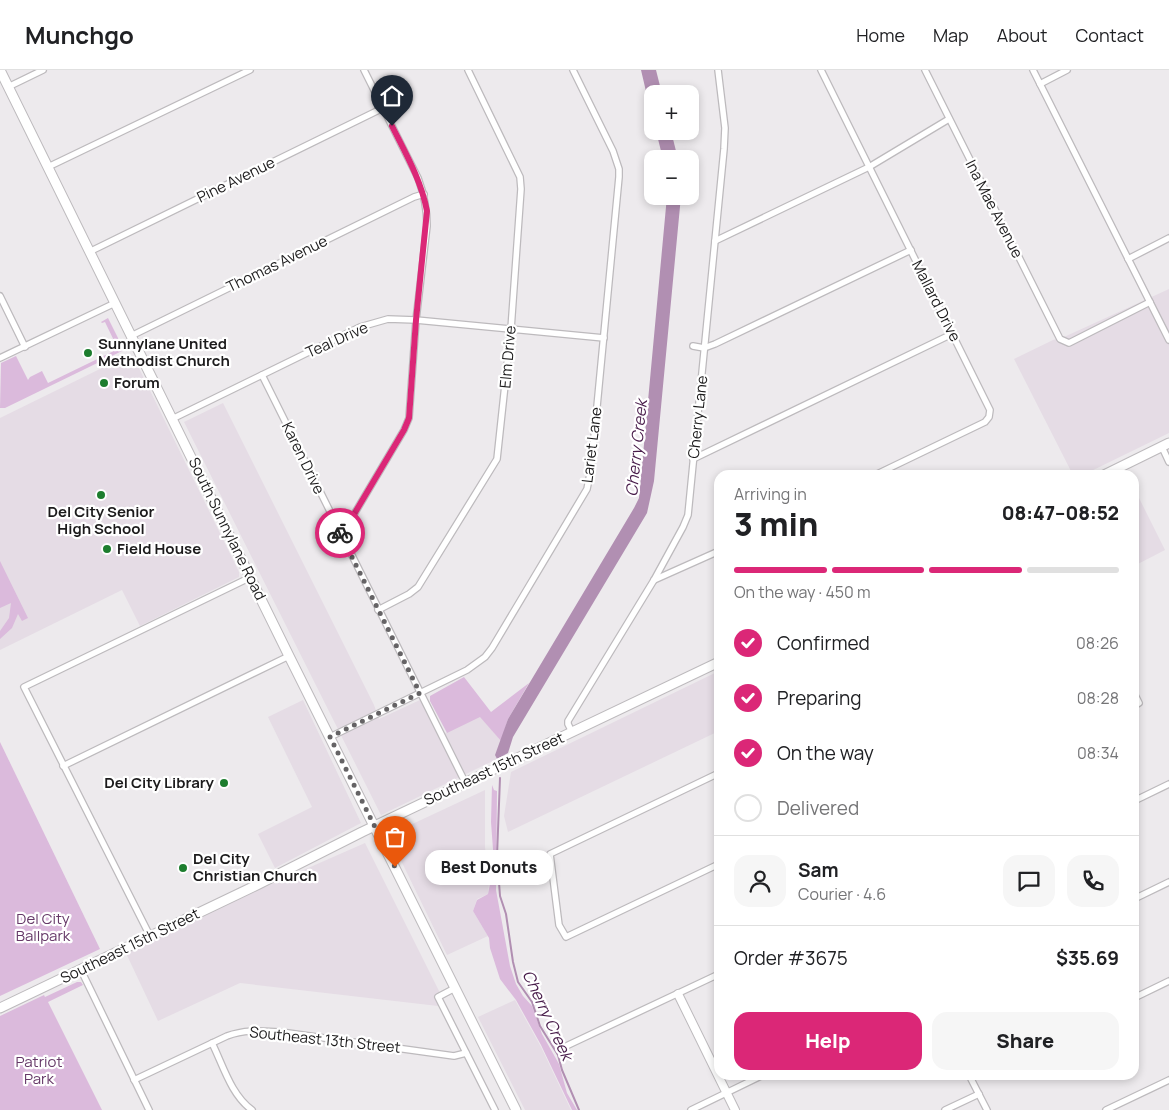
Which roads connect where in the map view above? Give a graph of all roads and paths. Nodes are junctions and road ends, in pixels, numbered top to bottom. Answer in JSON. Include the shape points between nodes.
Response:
{"nodes":[{"id":1,"x":43,"y":70,"type":"edge"},
{"id":2,"x":250,"y":70,"type":"edge"},
{"id":3,"x":364,"y":70,"type":"edge"},
{"id":4,"x":468,"y":70,"type":"edge"},
{"id":5,"x":573,"y":70,"type":"edge"},
{"id":6,"x":718,"y":70,"type":"edge"},
{"id":7,"x":821,"y":70,"type":"edge"},
{"id":8,"x":924,"y":70,"type":"edge"},
{"id":9,"x":1034,"y":70,"type":"edge"},
{"id":10,"x":1067,"y":70,"type":"edge"},
{"id":11,"x":1,"y":73,"type":"edge"},
{"id":12,"x":1040,"y":84,"type":"junction"},
{"id":13,"x":8,"y":87,"type":"junction"},
{"id":14,"x":383,"y":108,"type":"junction"},
{"id":15,"x":949,"y":119,"type":"junction"},
{"id":16,"x":48,"y":167,"type":"junction"},
{"id":17,"x":869,"y":167,"type":"junction"},
{"id":18,"x":424,"y":194,"type":"junction"},
{"id":19,"x":1169,"y":238,"type":"edge"},
{"id":20,"x":715,"y":241,"type":"junction"},
{"id":21,"x":911,"y":250,"type":"junction"},
{"id":22,"x":90,"y":252,"type":"junction"},
{"id":23,"x":1128,"y":259,"type":"junction"},
{"id":24,"x":0,"y":296,"type":"edge"},
{"id":25,"x":1150,"y":302,"type":"junction"},
{"id":26,"x":115,"y":303,"type":"junction"},
{"id":27,"x":416,"y":320,"type":"junction"},
{"id":28,"x":511,"y":329,"type":"junction"},
{"id":29,"x":952,"y":334,"type":"junction"},
{"id":30,"x":131,"y":336,"type":"junction"},
{"id":31,"x":604,"y":338,"type":"junction"},
{"id":32,"x":1169,"y":340,"type":"edge"},
{"id":33,"x":693,"y":346,"type":"dead end"},
{"id":34,"x":25,"y":347,"type":"junction"},
{"id":35,"x":704,"y":348,"type":"junction"},
{"id":36,"x":0,"y":358,"type":"edge"},
{"id":37,"x":262,"y":375,"type":"junction"},
{"id":38,"x":172,"y":419,"type":"junction"},
{"id":39,"x":1166,"y":445,"type":"edge"},
{"id":40,"x":693,"y":459,"type":"junction"},
{"id":41,"x":1169,"y":462,"type":"edge"},
{"id":42,"x":885,"y":470,"type":"edge"},
{"id":43,"x":1114,"y":470,"type":"edge"},
{"id":44,"x":337,"y":528,"type":"junction"},
{"id":45,"x":714,"y":552,"type":"edge"},
{"id":46,"x":251,"y":577,"type":"junction"},
{"id":47,"x":654,"y":580,"type":"junction"},
{"id":48,"x":378,"y":610,"type":"junction"},
{"id":49,"x":290,"y":656,"type":"junction"},
{"id":50,"x":714,"y":664,"type":"edge"},
{"id":51,"x":420,"y":693,"type":"junction"},
{"id":52,"x":572,"y":732,"type":"junction"},
{"id":53,"x":330,"y":737,"type":"junction"},
{"id":54,"x":63,"y":766,"type":"junction"},
{"id":55,"x":714,"y":775,"type":"edge"},
{"id":56,"x":465,"y":782,"type":"junction"},
{"id":57,"x":1169,"y":784,"type":"edge"},
{"id":58,"x":1139,"y":799,"type":"edge"},
{"id":59,"x":374,"y":826,"type":"junction"},
{"id":60,"x":714,"y":866,"type":"edge"},
{"id":61,"x":1169,"y":882,"type":"edge"},
{"id":62,"x":1139,"y":897,"type":"edge"},
{"id":63,"x":150,"y":936,"type":"junction"},
{"id":64,"x":81,"y":970,"type":"junction"},
{"id":65,"x":714,"y":976,"type":"edge"},
{"id":66,"x":1169,"y":981,"type":"edge"},
{"id":67,"x":455,"y":988,"type":"junction"},
{"id":68,"x":678,"y":994,"type":"junction"},
{"id":69,"x":1139,"y":996,"type":"edge"},
{"id":70,"x":0,"y":1008,"type":"edge"},
{"id":71,"x":212,"y":1043,"type":"junction"},
{"id":72,"x":562,"y":1048,"type":"dead end"},
{"id":73,"x":466,"y":1053,"type":"junction"},
{"id":74,"x":714,"y":1068,"type":"edge"},
{"id":75,"x":134,"y":1080,"type":"junction"},
{"id":76,"x":720,"y":1080,"type":"edge"},
{"id":77,"x":753,"y":1080,"type":"edge"},
{"id":78,"x":973,"y":1080,"type":"edge"},
{"id":79,"x":1169,"y":1080,"type":"edge"},
{"id":80,"x":726,"y":1093,"type":"junction"},
{"id":81,"x":979,"y":1094,"type":"junction"},
{"id":82,"x":149,"y":1110,"type":"edge"},
{"id":83,"x":252,"y":1110,"type":"edge"},
{"id":84,"x":495,"y":1110,"type":"edge"},
{"id":85,"x":516,"y":1110,"type":"edge"},
{"id":86,"x":691,"y":1110,"type":"edge"},
{"id":87,"x":735,"y":1110,"type":"edge"},
{"id":88,"x":946,"y":1110,"type":"edge"},
{"id":89,"x":987,"y":1110,"type":"edge"},
{"id":90,"x":1106,"y":1110,"type":"edge"}],
"edges":[{"from":1,"to":13,"type":"street"},
{"from":2,"to":16,"type":"street"},
{"from":3,"to":14,"type":"street"},
{"from":4,"to":28,"type":"street","name":"Elm Drive","via":[[520,177]]},
{"from":5,"to":31,"type":"street","name":"Lariet Lane","via":[[619,169]]},
{"from":6,"to":20,"type":"street","name":"Cherry Lane","via":[[725,138]]},
{"from":7,"to":17,"type":"street","name":"Mallard Drive"},
{"from":8,"to":15,"type":"street","name":"Ina Mae Avenue"},
{"from":9,"to":12,"type":"street"},
{"from":10,"to":12,"type":"street"},
{"from":11,"to":13,"type":"main road","name":"South Sunnylane Road"},
{"from":12,"to":23,"type":"street"},
{"from":13,"to":16,"type":"main road","name":"South Sunnylane Road"},
{"from":14,"to":18,"type":"street"},
{"from":14,"to":22,"type":"street","name":"Pine Avenue"},
{"from":15,"to":17,"type":"street"},
{"from":15,"to":25,"type":"street","name":"Ina Mae Avenue","via":[[1062,342],[1069,343]]},
{"from":16,"to":22,"type":"main road","name":"South Sunnylane Road"},
{"from":17,"to":20,"type":"street"},
{"from":17,"to":21,"type":"street","name":"Mallard Drive"},
{"from":18,"to":27,"type":"street","via":[[427,226]]},
{"from":18,"to":30,"type":"street","name":"Thomas Avenue"},
{"from":19,"to":23,"type":"street"},
{"from":20,"to":35,"type":"street","name":"Cherry Lane"},
{"from":21,"to":29,"type":"street","name":"Mallard Drive"},
{"from":21,"to":35,"type":"street"},
{"from":22,"to":26,"type":"main road","name":"South Sunnylane Road"},
{"from":23,"to":25,"type":"street"},
{"from":24,"to":34,"type":"street"},
{"from":25,"to":32,"type":"street"},
{"from":26,"to":30,"type":"main road","name":"South Sunnylane Road"},
{"from":26,"to":34,"type":"street"},
{"from":27,"to":28,"type":"street","name":"Teal Drive"},
{"from":27,"to":37,"type":"street","name":"Teal Drive","via":[[388,319],[360,327]]},
{"from":27,"to":44,"type":"street","via":[[409,418],[353,516]]},
{"from":28,"to":31,"type":"street","name":"Teal Drive"},
{"from":28,"to":48,"type":"street","name":"Elm Drive","via":[[497,458],[418,587]]},
{"from":29,"to":40,"type":"street"},
{"from":29,"to":42,"type":"street","name":"Mallard Drive","via":[[989,407],[989,417],[985,422]]},
{"from":30,"to":38,"type":"main road","name":"South Sunnylane Road"},
{"from":31,"to":51,"type":"street","name":"Lariet Lane","via":[[591,469],[584,496],[485,657],[467,670]]},
{"from":33,"to":35,"type":"street"},
{"from":34,"to":36,"type":"street"},
{"from":35,"to":40,"type":"street","name":"Cherry Lane"},
{"from":37,"to":38,"type":"street","name":"Teal Drive"},
{"from":37,"to":44,"type":"street","name":"Karen Drive"},
{"from":38,"to":46,"type":"main road","name":"South Sunnylane Road"},
{"from":39,"to":41,"type":"street"},
{"from":39,"to":43,"type":"main road"},
{"from":40,"to":47,"type":"street","name":"Cherry Lane","via":[[686,522]]},
{"from":44,"to":48,"type":"street","name":"Karen Drive"},
{"from":45,"to":47,"type":"street"},
{"from":46,"to":49,"type":"main road","name":"South Sunnylane Road"},
{"from":46,"to":54,"type":"street","via":[[24,686]]},
{"from":47,"to":52,"type":"street","name":"Cherry Lane","via":[[568,721]]},
{"from":48,"to":51,"type":"street","name":"Karen Drive"},
{"from":49,"to":53,"type":"main road","name":"South Sunnylane Road"},
{"from":49,"to":54,"type":"street"},
{"from":50,"to":52,"type":"main road","name":"Southeast 15th Street"},
{"from":51,"to":53,"type":"street","name":"Lariet Lane"},
{"from":51,"to":56,"type":"street","name":"Karen Drive"},
{"from":52,"to":56,"type":"main road","name":"Southeast 15th Street"},
{"from":53,"to":59,"type":"main road","name":"South Sunnylane Road"},
{"from":54,"to":63,"type":"street"},
{"from":55,"to":60,"type":"street","via":[[550,854],[559,925],[566,937]]},
{"from":56,"to":59,"type":"main road","name":"Southeast 15th Street"},
{"from":57,"to":58,"type":"street"},
{"from":59,"to":63,"type":"main road","name":"Southeast 15th Street"},
{"from":59,"to":67,"type":"main road","name":"South Sunnylane Road"},
{"from":61,"to":62,"type":"street"},
{"from":63,"to":64,"type":"main road","name":"Southeast 15th Street"},
{"from":64,"to":70,"type":"main road","name":"Southeast 15th Street"},
{"from":64,"to":75,"type":"street"},
{"from":65,"to":68,"type":"street"},
{"from":66,"to":69,"type":"street"},
{"from":67,"to":73,"type":"street","via":[[438,998]]},
{"from":67,"to":85,"type":"main road","name":"South Sunnylane Road"},
{"from":68,"to":72,"type":"street"},
{"from":68,"to":74,"type":"street"},
{"from":71,"to":73,"type":"street","name":"Southeast 13th Street","via":[[241,1031],[255,1030],[454,1056]]},
{"from":71,"to":75,"type":"street","name":"Southeast 13th Street"},
{"from":71,"to":83,"type":"street","via":[[235,1091]]},
{"from":73,"to":84,"type":"street"},
{"from":75,"to":82,"type":"street"},
{"from":76,"to":80,"type":"street"},
{"from":77,"to":80,"type":"street"},
{"from":78,"to":81,"type":"street"},
{"from":79,"to":90,"type":"street"},
{"from":80,"to":86,"type":"street"},
{"from":80,"to":87,"type":"street"},
{"from":81,"to":88,"type":"street"},
{"from":81,"to":89,"type":"street"}]}
